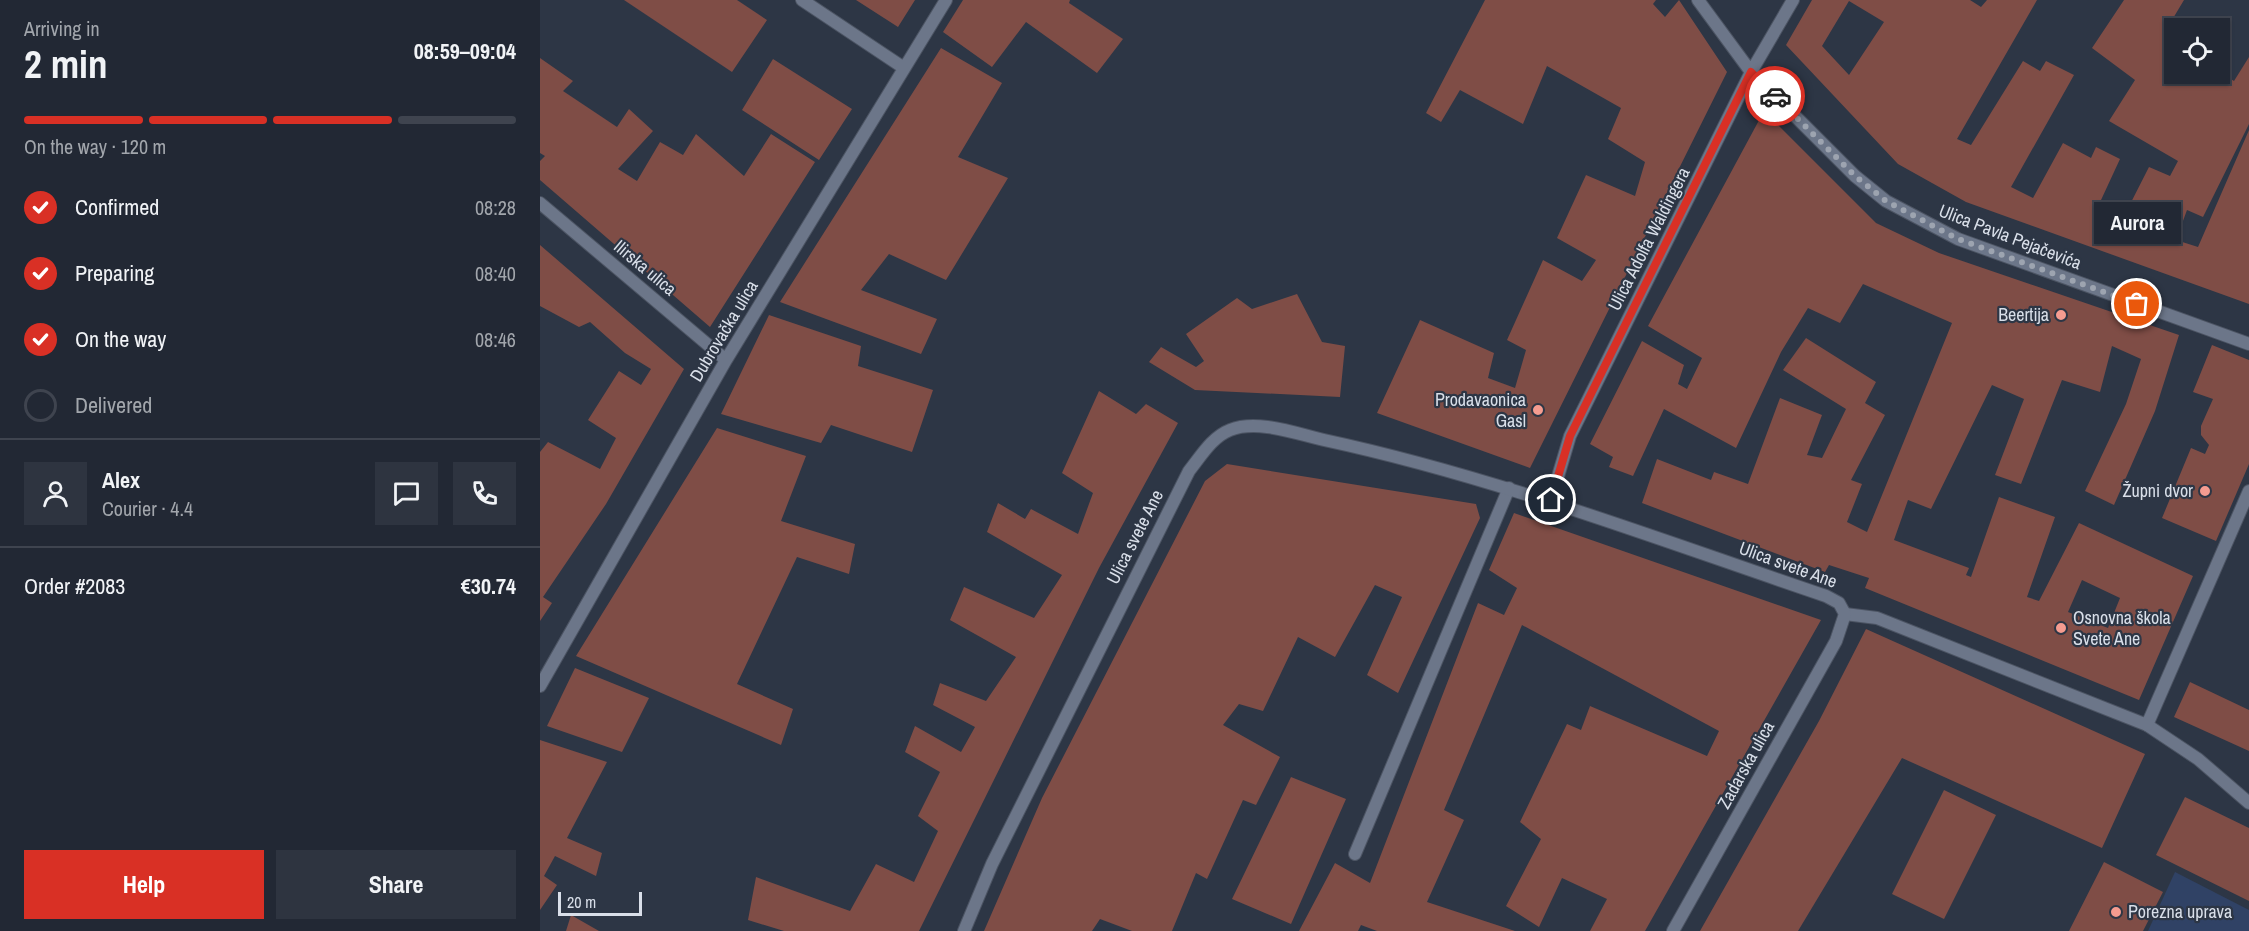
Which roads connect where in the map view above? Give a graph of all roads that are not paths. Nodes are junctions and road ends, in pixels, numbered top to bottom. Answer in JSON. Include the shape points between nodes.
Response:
{"nodes":[{"id":1,"x":802,"y":0,"type":"edge"},
{"id":2,"x":946,"y":0,"type":"edge"},
{"id":3,"x":1698,"y":0,"type":"edge"},
{"id":4,"x":1793,"y":0,"type":"edge"},
{"id":5,"x":904,"y":68,"type":"junction"},
{"id":6,"x":1751,"y":72,"type":"junction"},
{"id":7,"x":540,"y":204,"type":"edge"},
{"id":8,"x":2249,"y":344,"type":"edge"},
{"id":9,"x":726,"y":360,"type":"junction"},
{"id":10,"x":1509,"y":488,"type":"junction"},
{"id":11,"x":2249,"y":491,"type":"edge"},
{"id":12,"x":1551,"y":500,"type":"junction"},
{"id":13,"x":1845,"y":614,"type":"junction"},
{"id":14,"x":540,"y":686,"type":"edge"},
{"id":15,"x":2147,"y":724,"type":"junction"},
{"id":16,"x":2249,"y":803,"type":"edge"},
{"id":17,"x":1355,"y":854,"type":"dead end"},
{"id":18,"x":964,"y":931,"type":"edge"},
{"id":19,"x":1673,"y":931,"type":"edge"}],
"edges":[{"from":1,"to":5,"type":"street"},
{"from":2,"to":5,"type":"street","name":"Dubrovačka ulica"},
{"from":3,"to":6,"type":"street","name":"Ulica Pavla Pejačevića"},
{"from":4,"to":6,"type":"street","name":"Ulica Adolfa Waldingera"},
{"from":5,"to":9,"type":"street","name":"Dubrovačka ulica"},
{"from":6,"to":8,"type":"street","name":"Ulica Pavla Pejačevića","via":[[1855,176],[1886,201],[1921,221],[1958,239]]},
{"from":6,"to":12,"type":"street","name":"Ulica Adolfa Waldingera","via":[[1570,436]]},
{"from":7,"to":9,"type":"street","name":"Ilirska ulica"},
{"from":9,"to":14,"type":"street","name":"Dubrovačka ulica"},
{"from":10,"to":12,"type":"street","name":"Ulica svete Ane"},
{"from":10,"to":17,"type":"street"},
{"from":10,"to":18,"type":"street","name":"Ulica svete Ane","via":[[1279,430],[1231,430],[1211,442],[1189,471],[992,864]]},
{"from":11,"to":15,"type":"street"},
{"from":12,"to":13,"type":"street","name":"Ulica svete Ane","via":[[1827,596],[1839,603]]},
{"from":13,"to":15,"type":"street","name":"Ulica svete Ane","via":[[1877,618]]},
{"from":13,"to":19,"type":"street","name":"Zadarska ulica","via":[[1836,641]]},
{"from":15,"to":16,"type":"street","name":"Ulica svete Ane","via":[[2198,759]]}]}
